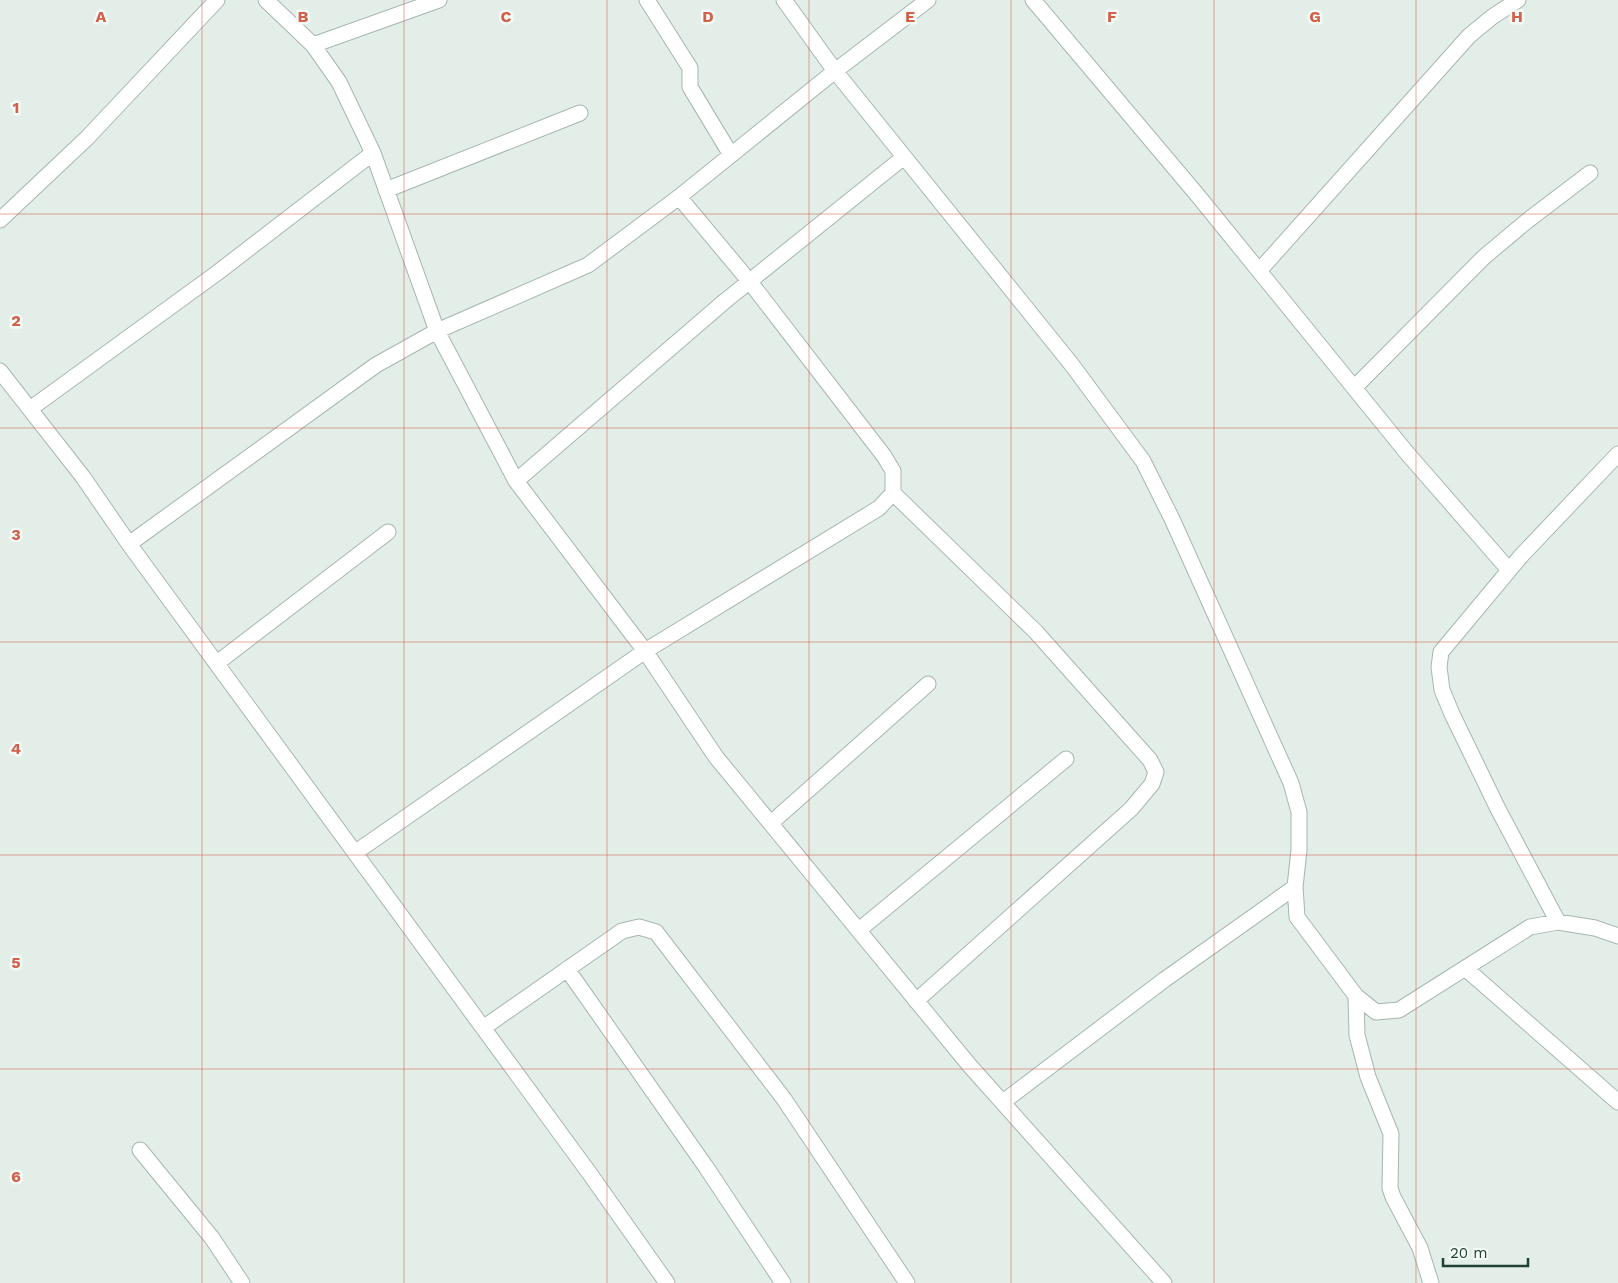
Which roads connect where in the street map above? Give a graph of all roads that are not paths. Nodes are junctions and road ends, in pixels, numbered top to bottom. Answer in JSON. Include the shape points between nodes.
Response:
{"nodes":[{"id":1,"x":217,"y":0,"type":"edge"},
{"id":2,"x":266,"y":0,"type":"edge"},
{"id":3,"x":439,"y":0,"type":"edge"},
{"id":4,"x":647,"y":0,"type":"edge"},
{"id":5,"x":784,"y":0,"type":"edge"},
{"id":6,"x":928,"y":0,"type":"edge"},
{"id":7,"x":1032,"y":0,"type":"edge"},
{"id":8,"x":1518,"y":0,"type":"edge"},
{"id":9,"x":313,"y":46,"type":"junction"},
{"id":10,"x":836,"y":71,"type":"junction"},
{"id":11,"x":580,"y":113,"type":"dead end"},
{"id":12,"x":373,"y":153,"type":"junction"},
{"id":13,"x":731,"y":155,"type":"junction"},
{"id":14,"x":904,"y":157,"type":"junction"},
{"id":15,"x":1590,"y":173,"type":"dead end"},
{"id":16,"x":386,"y":190,"type":"junction"},
{"id":17,"x":679,"y":197,"type":"junction"},
{"id":18,"x":0,"y":220,"type":"edge"},
{"id":19,"x":1259,"y":272,"type":"junction"},
{"id":20,"x":750,"y":282,"type":"junction"},
{"id":21,"x":437,"y":331,"type":"junction"},
{"id":22,"x":0,"y":371,"type":"edge"},
{"id":23,"x":1354,"y":388,"type":"junction"},
{"id":24,"x":30,"y":409,"type":"junction"},
{"id":25,"x":1618,"y":454,"type":"edge"},
{"id":26,"x":516,"y":481,"type":"junction"},
{"id":27,"x":893,"y":493,"type":"junction"},
{"id":28,"x":388,"y":532,"type":"dead end"},
{"id":29,"x":129,"y":544,"type":"junction"},
{"id":30,"x":1509,"y":570,"type":"junction"},
{"id":31,"x":646,"y":651,"type":"junction"},
{"id":32,"x":217,"y":663,"type":"junction"},
{"id":33,"x":928,"y":684,"type":"dead end"},
{"id":34,"x":1066,"y":759,"type":"dead end"},
{"id":35,"x":771,"y":823,"type":"junction"},
{"id":36,"x":356,"y":852,"type":"junction"},
{"id":37,"x":1295,"y":887,"type":"junction"},
{"id":38,"x":1558,"y":922,"type":"junction"},
{"id":39,"x":859,"y":930,"type":"junction"},
{"id":40,"x":1618,"y":936,"type":"edge"},
{"id":41,"x":1465,"y":968,"type":"junction"},
{"id":42,"x":567,"y":969,"type":"junction"},
{"id":43,"x":1356,"y":996,"type":"junction"},
{"id":44,"x":916,"y":1001,"type":"junction"},
{"id":45,"x":483,"y":1028,"type":"junction"},
{"id":46,"x":1003,"y":1102,"type":"junction"},
{"id":47,"x":1618,"y":1102,"type":"edge"},
{"id":48,"x":140,"y":1150,"type":"dead end"},
{"id":49,"x":242,"y":1283,"type":"edge"},
{"id":50,"x":667,"y":1283,"type":"edge"},
{"id":51,"x":783,"y":1283,"type":"edge"},
{"id":52,"x":906,"y":1283,"type":"edge"},
{"id":53,"x":1164,"y":1283,"type":"edge"},
{"id":54,"x":1431,"y":1283,"type":"edge"}],
"edges":[{"from":1,"to":18,"type":"street","via":[[87,138]]},
{"from":2,"to":9,"type":"street"},
{"from":3,"to":9,"type":"street"},
{"from":4,"to":13,"type":"street","via":[[690,68],[690,87]]},
{"from":5,"to":10,"type":"street"},
{"from":6,"to":10,"type":"street"},
{"from":7,"to":19,"type":"street"},
{"from":8,"to":19,"type":"street","via":[[1468,36]]},
{"from":9,"to":12,"type":"street","via":[[339,82]]},
{"from":10,"to":13,"type":"street"},
{"from":10,"to":14,"type":"street"},
{"from":11,"to":16,"type":"street"},
{"from":12,"to":16,"type":"street"},
{"from":12,"to":24,"type":"street","via":[[217,273]]},
{"from":13,"to":17,"type":"street"},
{"from":14,"to":20,"type":"street"},
{"from":14,"to":37,"type":"street","via":[[1072,365],[1143,461],[1291,783],[1299,812]]},
{"from":15,"to":23,"type":"street","via":[[1484,257]]},
{"from":16,"to":21,"type":"street"},
{"from":17,"to":20,"type":"street"},
{"from":17,"to":21,"type":"street","via":[[588,265]]},
{"from":19,"to":23,"type":"street"},
{"from":20,"to":26,"type":"street"},
{"from":20,"to":27,"type":"street","via":[[884,456],[893,471]]},
{"from":21,"to":26,"type":"street"},
{"from":21,"to":29,"type":"street","via":[[376,365]]},
{"from":22,"to":24,"type":"street"},
{"from":23,"to":30,"type":"street"},
{"from":24,"to":29,"type":"street"},
{"from":25,"to":30,"type":"street"},
{"from":26,"to":31,"type":"street"},
{"from":27,"to":31,"type":"street","via":[[879,508]]},
{"from":27,"to":44,"type":"street","via":[[1036,632],[1150,760],[1156,772],[1152,784],[1131,809]]},
{"from":28,"to":32,"type":"street"},
{"from":29,"to":32,"type":"street"},
{"from":30,"to":38,"type":"street","via":[[1441,652],[1442,690],[1498,809]]},
{"from":31,"to":35,"type":"street","via":[[716,756]]},
{"from":31,"to":36,"type":"street"},
{"from":32,"to":36,"type":"street"},
{"from":33,"to":35,"type":"street"},
{"from":34,"to":39,"type":"street"},
{"from":35,"to":39,"type":"street"},
{"from":36,"to":45,"type":"street"},
{"from":37,"to":43,"type":"street","via":[[1297,918]]},
{"from":37,"to":46,"type":"street","via":[[1164,980]]},
{"from":38,"to":40,"type":"street"},
{"from":38,"to":41,"type":"street","via":[[1530,927]]},
{"from":39,"to":44,"type":"street"},
{"from":41,"to":43,"type":"street","via":[[1399,1010],[1376,1012]]},
{"from":41,"to":47,"type":"street"},
{"from":42,"to":45,"type":"street"},
{"from":42,"to":51,"type":"street"},
{"from":42,"to":52,"type":"street","via":[[622,931],[639,927],[656,932],[784,1100]]},
{"from":43,"to":54,"type":"street","via":[[1360,1048],[1391,1134],[1390,1188],[1420,1248]]},
{"from":44,"to":46,"type":"street"},
{"from":45,"to":50,"type":"street"},
{"from":46,"to":53,"type":"street"},
{"from":48,"to":49,"type":"street","via":[[212,1238]]}]}
